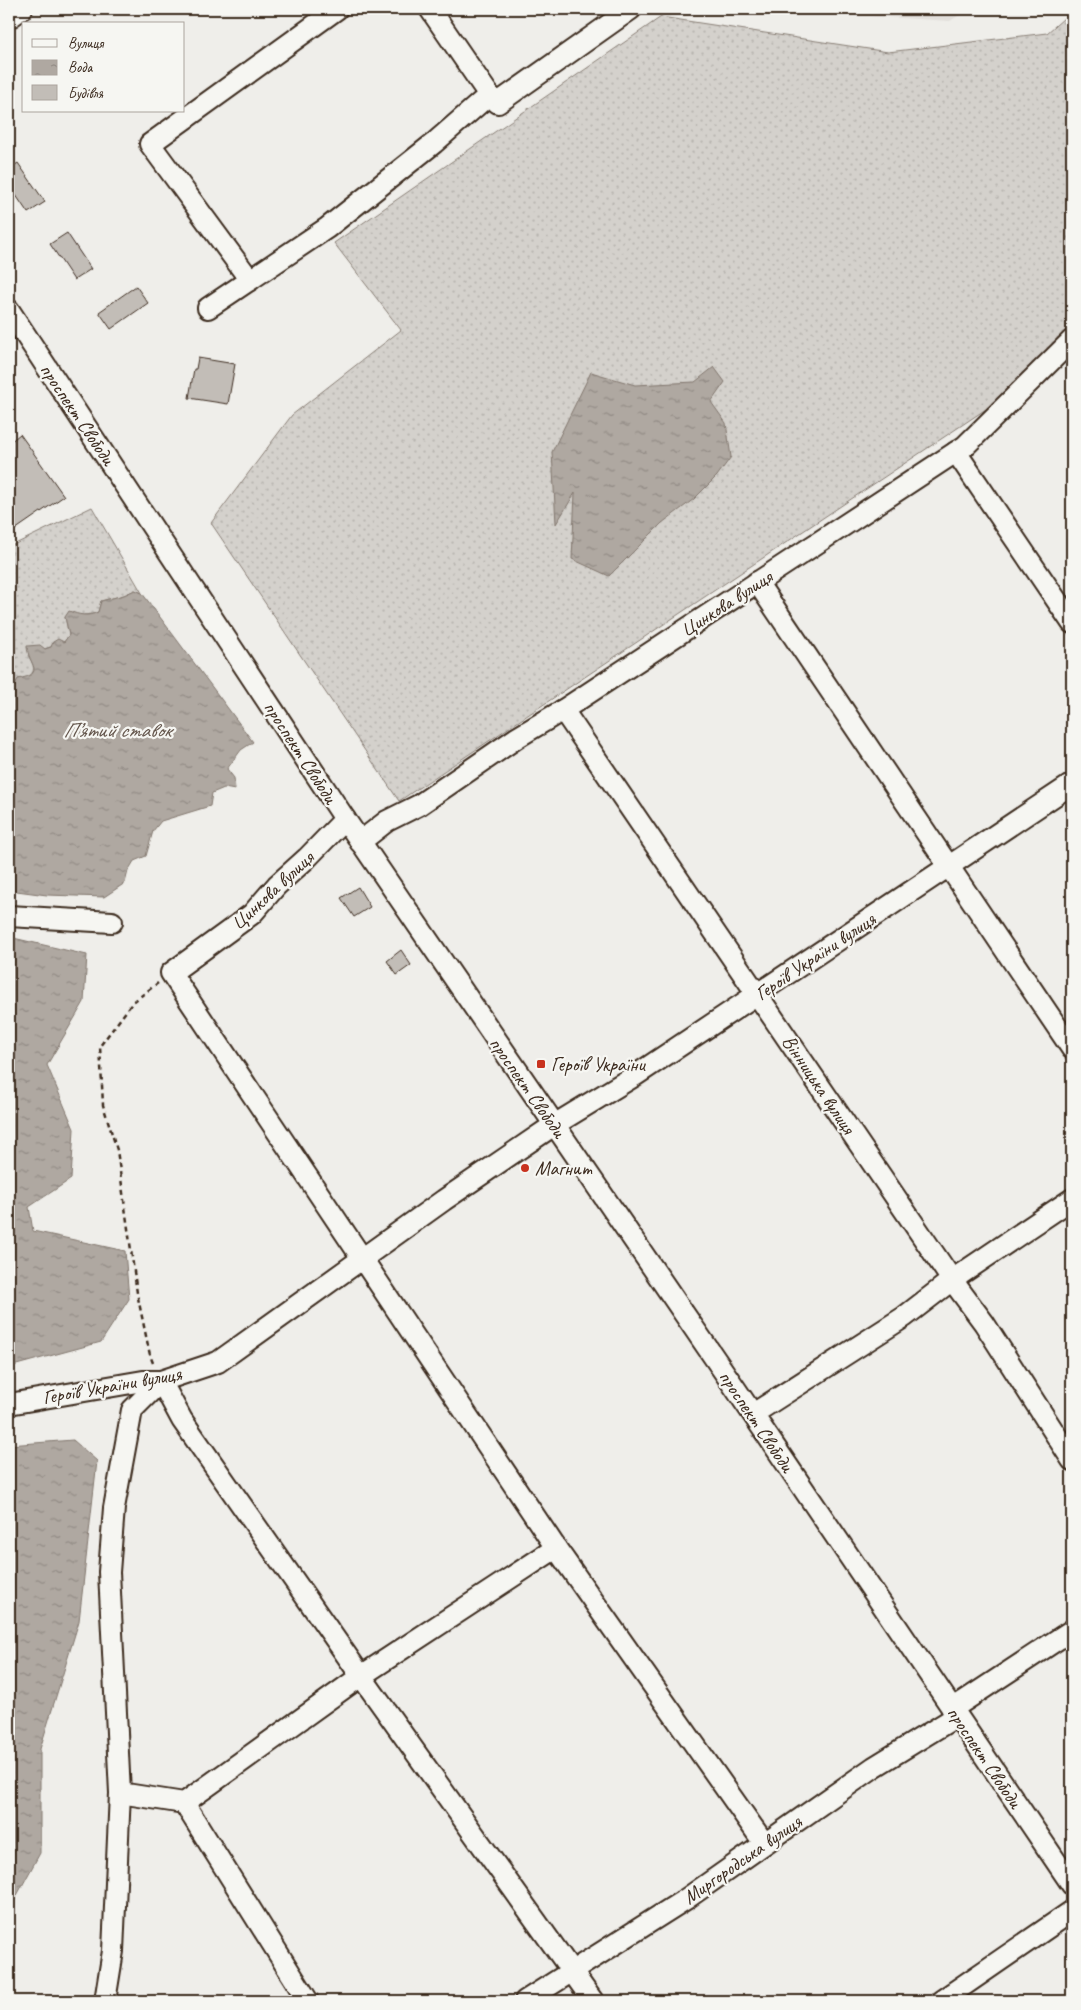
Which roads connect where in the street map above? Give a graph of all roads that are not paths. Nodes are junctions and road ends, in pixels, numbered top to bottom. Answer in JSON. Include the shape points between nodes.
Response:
{"nodes":[{"id":1,"x":22,"y":9,"type":"edge"},
{"id":2,"x":336,"y":9,"type":"edge"},
{"id":3,"x":430,"y":9,"type":"edge"},
{"id":4,"x":631,"y":9,"type":"edge"},
{"id":5,"x":9,"y":18,"type":"edge"},
{"id":6,"x":493,"y":99,"type":"junction"},
{"id":7,"x":250,"y":280,"type":"junction"},
{"id":8,"x":208,"y":308,"type":"dead end"},
{"id":9,"x":9,"y":310,"type":"edge"},
{"id":10,"x":1072,"y":340,"type":"edge"},
{"id":11,"x":956,"y":452,"type":"junction"},
{"id":12,"x":757,"y":582,"type":"junction"},
{"id":13,"x":1072,"y":623,"type":"edge"},
{"id":14,"x":563,"y":710,"type":"junction"},
{"id":15,"x":1072,"y":784,"type":"edge"},
{"id":16,"x":345,"y":819,"type":"junction"},
{"id":17,"x":360,"y":842,"type":"junction"},
{"id":18,"x":949,"y":866,"type":"junction"},
{"id":19,"x":9,"y":916,"type":"edge"},
{"id":20,"x":112,"y":922,"type":"dead end"},
{"id":21,"x":758,"y":994,"type":"junction"},
{"id":22,"x":1072,"y":1049,"type":"edge"},
{"id":23,"x":554,"y":1125,"type":"junction"},
{"id":24,"x":1072,"y":1199,"type":"edge"},
{"id":25,"x":362,"y":1260,"type":"junction"},
{"id":26,"x":952,"y":1280,"type":"junction"},
{"id":27,"x":161,"y":1381,"type":"junction"},
{"id":28,"x":9,"y":1404,"type":"edge"},
{"id":29,"x":752,"y":1414,"type":"junction"},
{"id":30,"x":1072,"y":1460,"type":"edge"},
{"id":31,"x":556,"y":1548,"type":"junction"},
{"id":32,"x":1072,"y":1630,"type":"edge"},
{"id":33,"x":360,"y":1676,"type":"junction"},
{"id":34,"x":954,"y":1713,"type":"junction"},
{"id":35,"x":120,"y":1793,"type":"junction"},
{"id":36,"x":184,"y":1802,"type":"junction"},
{"id":37,"x":764,"y":1842,"type":"junction"},
{"id":38,"x":1072,"y":1885,"type":"edge"},
{"id":39,"x":1072,"y":1911,"type":"edge"},
{"id":40,"x":113,"y":1951,"type":"junction"},
{"id":41,"x":571,"y":1972,"type":"junction"},
{"id":42,"x":105,"y":2001,"type":"edge"},
{"id":43,"x":120,"y":2001,"type":"edge"},
{"id":44,"x":308,"y":2001,"type":"edge"},
{"id":45,"x":526,"y":2001,"type":"edge"},
{"id":46,"x":593,"y":2001,"type":"edge"},
{"id":47,"x":940,"y":2001,"type":"edge"}],
"edges":[{"from":1,"to":5,"type":"street"},
{"from":2,"to":7,"type":"street","via":[[150,144]]},
{"from":3,"to":6,"type":"street"},
{"from":4,"to":6,"type":"street"},
{"from":6,"to":7,"type":"street","via":[[326,228]]},
{"from":7,"to":8,"type":"street"},
{"from":9,"to":16,"type":"street","name":"проспект Свободи"},
{"from":10,"to":11,"type":"street","name":"Цинкова вулиця"},
{"from":11,"to":12,"type":"street","name":"Цинкова вулиця"},
{"from":11,"to":13,"type":"street"},
{"from":12,"to":14,"type":"street","name":"Цинкова вулиця"},
{"from":12,"to":18,"type":"street"},
{"from":14,"to":17,"type":"street","name":"Цинкова вулиця","via":[[419,805],[387,821]]},
{"from":14,"to":21,"type":"street","name":"Вінницька вулиця"},
{"from":15,"to":18,"type":"street","name":"Героїв України вулиця"},
{"from":16,"to":17,"type":"street","name":"проспект Свободи"},
{"from":16,"to":25,"type":"street","name":"Цинкова вулиця","via":[[252,914],[171,973]]},
{"from":17,"to":23,"type":"street","name":"проспект Свободи"},
{"from":18,"to":21,"type":"street","name":"Героїв України вулиця"},
{"from":18,"to":22,"type":"street"},
{"from":19,"to":20,"type":"street"},
{"from":21,"to":23,"type":"street","name":"Героїв України вулиця"},
{"from":21,"to":26,"type":"street","name":"Вінницька вулиця"},
{"from":23,"to":25,"type":"street","name":"Героїв України вулиця"},
{"from":23,"to":29,"type":"street","name":"проспект Свободи"},
{"from":24,"to":26,"type":"street"},
{"from":25,"to":27,"type":"street","name":"Героїв України вулиця","via":[[218,1362]]},
{"from":25,"to":31,"type":"street"},
{"from":26,"to":29,"type":"street","via":[[904,1318]]},
{"from":26,"to":30,"type":"street","name":"Вінницька вулиця","via":[[984,1323]]},
{"from":27,"to":28,"type":"street","name":"Героїв України вулиця","via":[[143,1381]]},
{"from":27,"to":33,"type":"street","via":[[182,1420]]},
{"from":27,"to":35,"type":"street","via":[[132,1410],[114,1508],[109,1572]]},
{"from":29,"to":34,"type":"street","name":"проспект Свободи"},
{"from":31,"to":33,"type":"street"},
{"from":31,"to":37,"type":"street"},
{"from":32,"to":34,"type":"street","name":"Миргородська вулиця"},
{"from":33,"to":36,"type":"street"},
{"from":33,"to":41,"type":"street"},
{"from":34,"to":37,"type":"street","name":"Миргородська вулиця"},
{"from":34,"to":38,"type":"street","name":"проспект Свободи"},
{"from":35,"to":36,"type":"street"},
{"from":35,"to":40,"type":"street"},
{"from":36,"to":44,"type":"street"},
{"from":37,"to":41,"type":"street","name":"Миргородська вулиця","via":[[686,1899]]},
{"from":39,"to":47,"type":"street"},
{"from":40,"to":42,"type":"street"},
{"from":40,"to":43,"type":"street"},
{"from":41,"to":45,"type":"street","name":"Миргородська вулиця"},
{"from":41,"to":46,"type":"street"}]}
